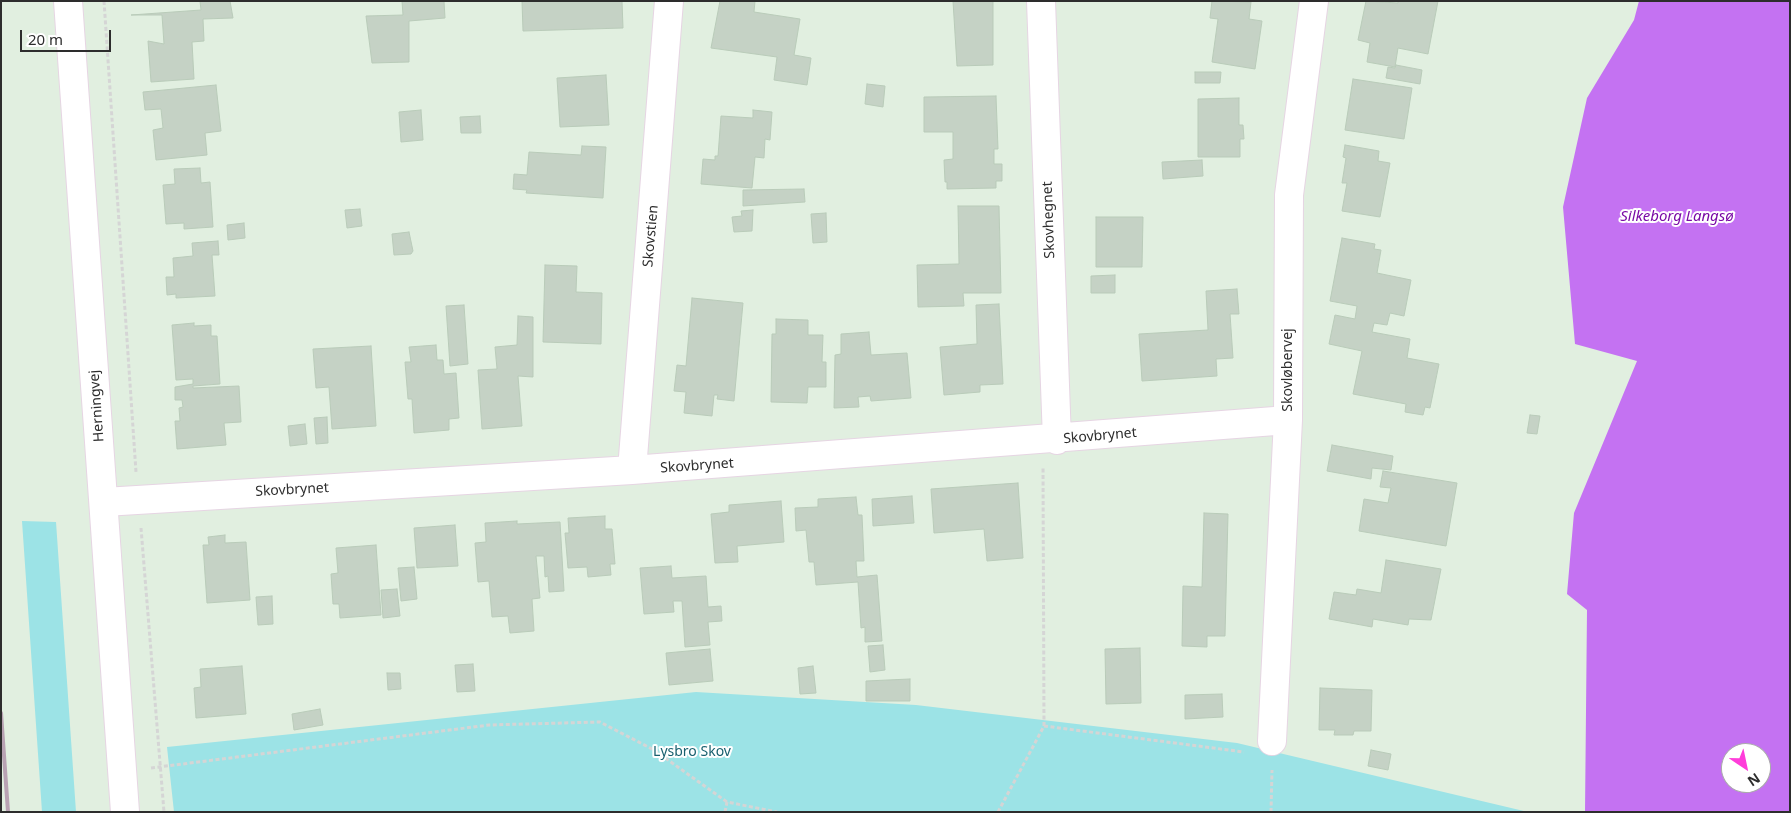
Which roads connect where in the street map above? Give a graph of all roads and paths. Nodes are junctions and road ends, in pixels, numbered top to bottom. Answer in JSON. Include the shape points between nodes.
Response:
{"nodes":[{"id":1,"x":68,"y":1,"type":"edge"},
{"id":2,"x":104,"y":1,"type":"edge"},
{"id":3,"x":669,"y":1,"type":"edge"},
{"id":4,"x":1041,"y":1,"type":"edge"},
{"id":5,"x":1314,"y":1,"type":"edge"},
{"id":6,"x":1288,"y":420,"type":"junction"},
{"id":7,"x":1050,"y":440,"type":"junction"},
{"id":8,"x":632,"y":470,"type":"junction"},
{"id":9,"x":138,"y":499,"type":"junction"},
{"id":10,"x":104,"y":502,"type":"junction"},
{"id":11,"x":1044,"y":726,"type":"junction"},
{"id":12,"x":1272,"y":748,"type":"junction"},
{"id":13,"x":160,"y":767,"type":"junction"},
{"id":14,"x":122,"y":772,"type":"junction"},
{"id":15,"x":727,"y":802,"type":"junction"},
{"id":16,"x":126,"y":812,"type":"edge"},
{"id":17,"x":164,"y":812,"type":"edge"},
{"id":18,"x":725,"y":812,"type":"edge"},
{"id":19,"x":777,"y":812,"type":"edge"},
{"id":20,"x":998,"y":812,"type":"edge"},
{"id":21,"x":1271,"y":812,"type":"edge"}],
"edges":[{"from":1,"to":10,"type":"street","name":"Herningvej"},
{"from":2,"to":9,"type":"path"},
{"from":3,"to":8,"type":"street","name":"Skovstien"},
{"from":4,"to":7,"type":"street","name":"Skovhegnet"},
{"from":5,"to":6,"type":"street","name":"Skovløbervej","via":[[1289,195]]},
{"from":6,"to":7,"type":"street","name":"Skovbrynet"},
{"from":6,"to":12,"type":"street","name":"Skovløbervej"},
{"from":7,"to":8,"type":"street","name":"Skovbrynet"},
{"from":7,"to":11,"type":"path"},
{"from":8,"to":9,"type":"street","name":"Skovbrynet"},
{"from":9,"to":10,"type":"street","name":"Skovbrynet"},
{"from":9,"to":13,"type":"path"},
{"from":10,"to":14,"type":"street","name":"Herningvej"},
{"from":11,"to":12,"type":"path"},
{"from":11,"to":20,"type":"path"},
{"from":12,"to":21,"type":"path"},
{"from":13,"to":14,"type":"path"},
{"from":13,"to":15,"type":"path","via":[[489,725],[600,722],[654,750]]},
{"from":13,"to":17,"type":"path"},
{"from":14,"to":16,"type":"street","name":"Herningvej"},
{"from":15,"to":18,"type":"path"},
{"from":15,"to":19,"type":"path"}]}
